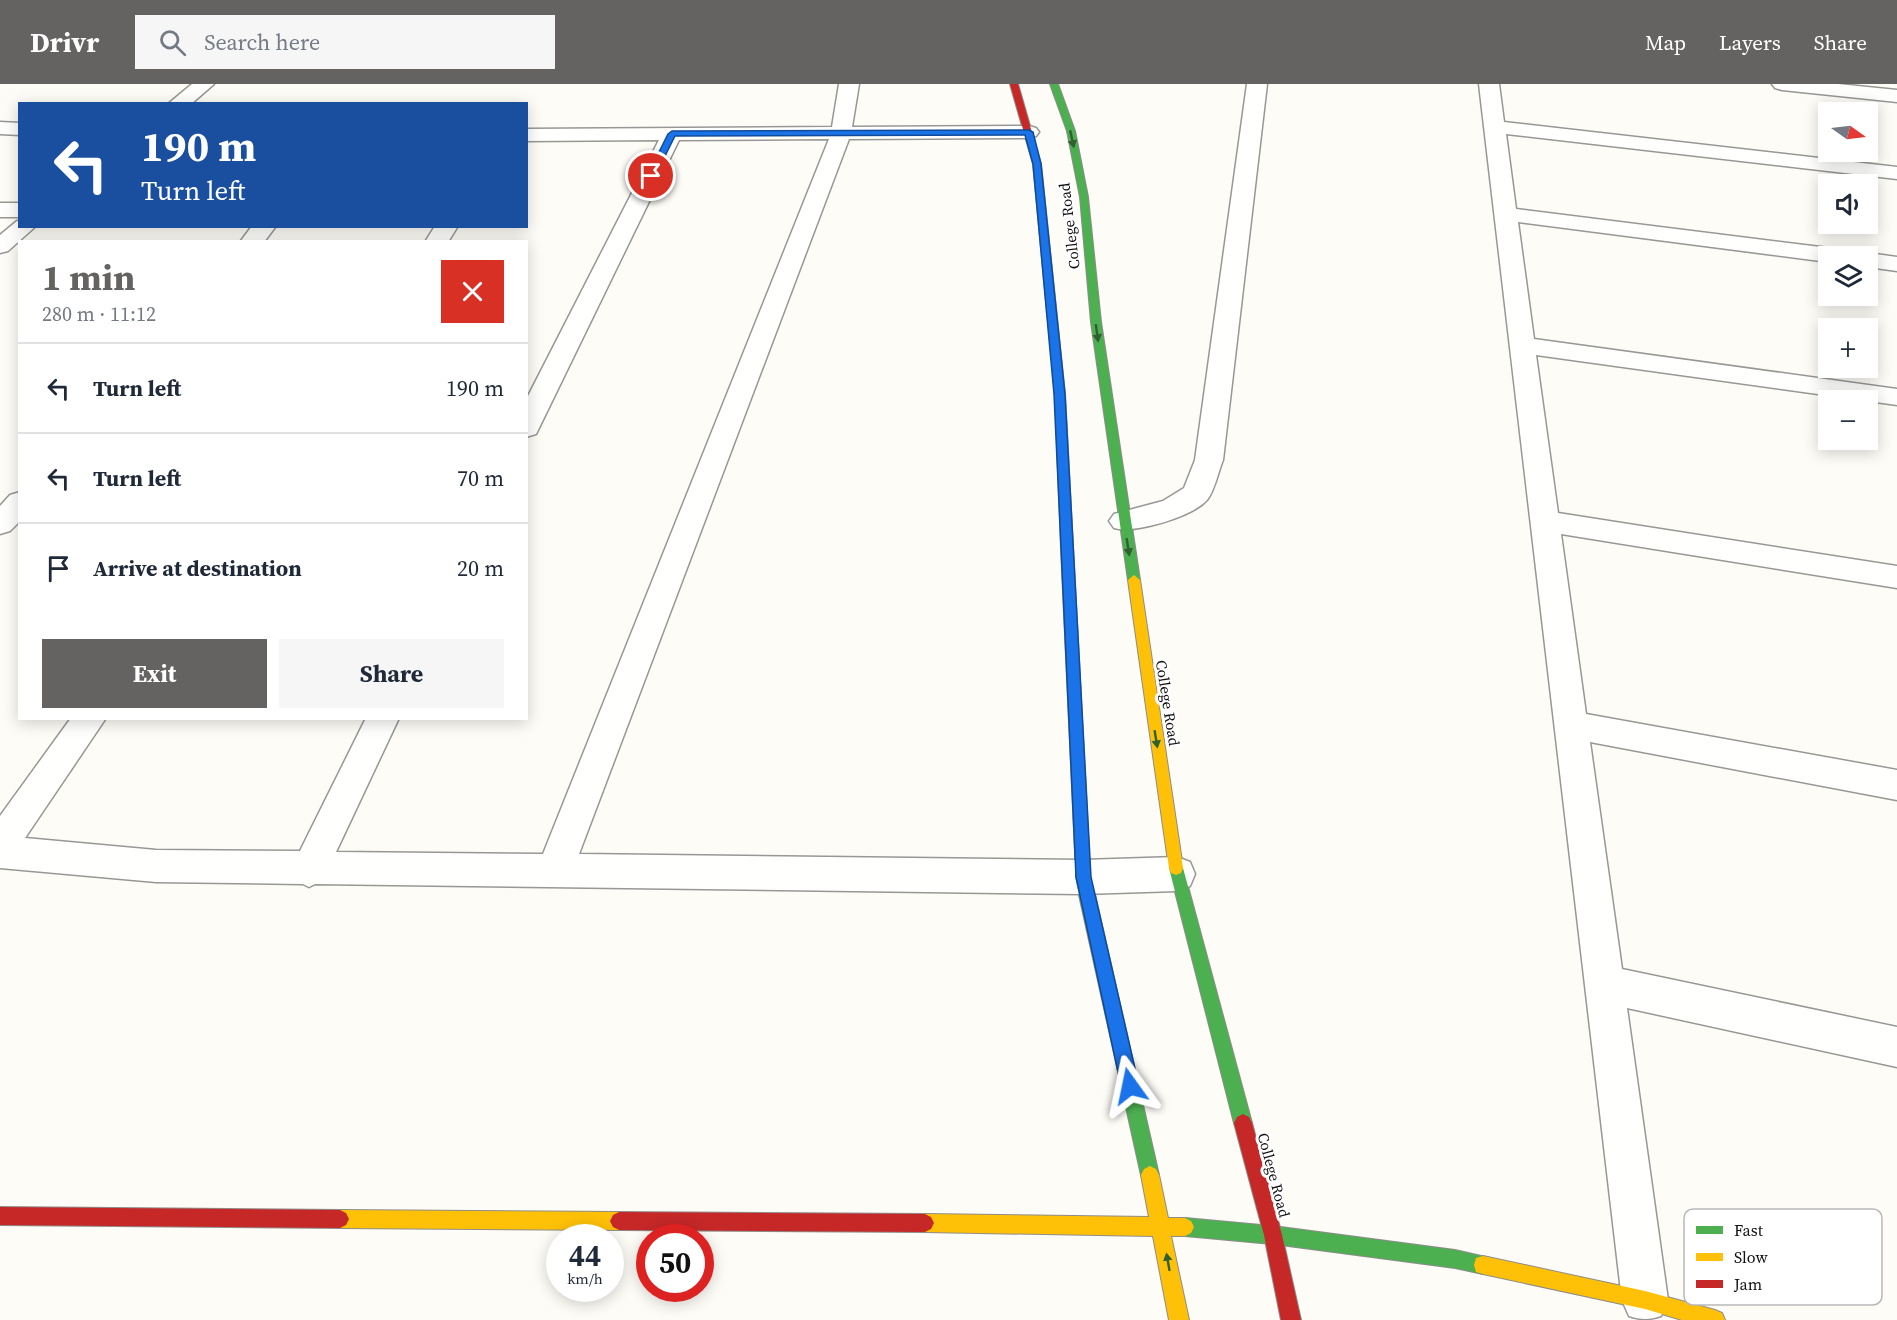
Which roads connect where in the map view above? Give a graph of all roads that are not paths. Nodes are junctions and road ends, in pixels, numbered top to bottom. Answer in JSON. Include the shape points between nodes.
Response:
{"nodes":[{"id":1,"x":204,"y":84,"type":"edge"},
{"id":2,"x":849,"y":84,"type":"edge"},
{"id":3,"x":1014,"y":84,"type":"edge"},
{"id":4,"x":1054,"y":84,"type":"edge"},
{"id":5,"x":1257,"y":84,"type":"edge"},
{"id":6,"x":1489,"y":84,"type":"edge"},
{"id":7,"x":1782,"y":84,"type":"edge"},
{"id":8,"x":1897,"y":96,"type":"edge"},
{"id":9,"x":181,"y":102,"type":"edge"},
{"id":10,"x":0,"y":128,"type":"edge"},
{"id":11,"x":1494,"y":128,"type":"junction"},
{"id":12,"x":18,"y":129,"type":"edge"},
{"id":13,"x":1029,"y":132,"type":"junction"},
{"id":14,"x":672,"y":134,"type":"junction"},
{"id":15,"x":841,"y":134,"type":"junction"},
{"id":16,"x":528,"y":135,"type":"edge"},
{"id":17,"x":1897,"y":173,"type":"edge"},
{"id":18,"x":0,"y":210,"type":"edge"},
{"id":19,"x":18,"y":210,"type":"edge"},
{"id":20,"x":1505,"y":214,"type":"junction"},
{"id":21,"x":22,"y":228,"type":"edge"},
{"id":22,"x":263,"y":228,"type":"edge"},
{"id":23,"x":253,"y":240,"type":"edge"},
{"id":24,"x":0,"y":246,"type":"edge"},
{"id":25,"x":1818,"y":254,"type":"edge"},
{"id":26,"x":1878,"y":261,"type":"edge"},
{"id":27,"x":1897,"y":264,"type":"edge"},
{"id":28,"x":1522,"y":345,"type":"junction"},
{"id":29,"x":1897,"y":397,"type":"edge"},
{"id":30,"x":528,"y":424,"type":"edge"},
{"id":31,"x":18,"y":504,"type":"edge"},
{"id":32,"x":1124,"y":521,"type":"junction"},
{"id":33,"x":1545,"y":521,"type":"junction"},
{"id":34,"x":0,"y":524,"type":"edge"},
{"id":35,"x":18,"y":527,"type":"edge"},
{"id":36,"x":1897,"y":577,"type":"edge"},
{"id":37,"x":89,"y":720,"type":"edge"},
{"id":38,"x":382,"y":720,"type":"edge"},
{"id":39,"x":1571,"y":725,"type":"junction"},
{"id":40,"x":1897,"y":785,"type":"edge"},
{"id":41,"x":0,"y":845,"type":"edge"},
{"id":42,"x":0,"y":852,"type":"edge"},
{"id":43,"x":309,"y":870,"type":"junction"},
{"id":44,"x":554,"y":872,"type":"junction"},
{"id":45,"x":1177,"y":874,"type":"junction"},
{"id":46,"x":1083,"y":877,"type":"junction"},
{"id":47,"x":1605,"y":984,"type":"junction"},
{"id":48,"x":1897,"y":1047,"type":"edge"},
{"id":49,"x":0,"y":1216,"type":"edge"},
{"id":50,"x":1161,"y":1225,"type":"junction"},
{"id":51,"x":1273,"y":1235,"type":"junction"},
{"id":52,"x":1645,"y":1299,"type":"junction"},
{"id":53,"x":1179,"y":1320,"type":"edge"},
{"id":54,"x":1291,"y":1320,"type":"edge"},
{"id":55,"x":1715,"y":1320,"type":"edge"}],
"edges":[{"from":1,"to":9,"type":"street"},
{"from":2,"to":15,"type":"street"},
{"from":3,"to":13,"type":"main road","name":"College Road"},
{"from":4,"to":32,"type":"main road","name":"College Road","one_way":true,"via":[[1071,131],[1084,197],[1096,322]]},
{"from":5,"to":32,"type":"street","via":[[1209,460],[1196,494],[1172,509]]},
{"from":6,"to":11,"type":"street"},
{"from":7,"to":8,"type":"street"},
{"from":10,"to":12,"type":"street"},
{"from":11,"to":17,"type":"street"},
{"from":11,"to":20,"type":"street"},
{"from":13,"to":15,"type":"street"},
{"from":13,"to":46,"type":"main road","name":"College Road","via":[[1037,164],[1060,394]]},
{"from":14,"to":15,"type":"street"},
{"from":14,"to":16,"type":"street"},
{"from":14,"to":30,"type":"street"},
{"from":15,"to":44,"type":"street"},
{"from":18,"to":19,"type":"street"},
{"from":20,"to":25,"type":"street"},
{"from":20,"to":28,"type":"street"},
{"from":21,"to":24,"type":"street"},
{"from":22,"to":23,"type":"street"},
{"from":26,"to":27,"type":"street"},
{"from":28,"to":29,"type":"street"},
{"from":28,"to":33,"type":"street"},
{"from":31,"to":34,"type":"street"},
{"from":32,"to":45,"type":"main road","name":"College Road","one_way":true},
{"from":33,"to":36,"type":"street"},
{"from":33,"to":39,"type":"street"},
{"from":34,"to":35,"type":"street"},
{"from":37,"to":41,"type":"street"},
{"from":38,"to":43,"type":"street"},
{"from":39,"to":40,"type":"street"},
{"from":39,"to":47,"type":"street"},
{"from":42,"to":43,"type":"street","via":[[156,866]]},
{"from":43,"to":44,"type":"street"},
{"from":44,"to":46,"type":"street"},
{"from":45,"to":46,"type":"street"},
{"from":45,"to":51,"type":"main road","name":"College Road"},
{"from":46,"to":50,"type":"main road","name":"College Road"},
{"from":47,"to":48,"type":"street"},
{"from":47,"to":52,"type":"street"},
{"from":49,"to":50,"type":"main road"},
{"from":50,"to":51,"type":"main road"},
{"from":53,"to":50,"type":"main road","name":"College Road","one_way":true},
{"from":51,"to":52,"type":"main road","via":[[1455,1259]]},
{"from":51,"to":54,"type":"main road","name":"College Road"},
{"from":52,"to":55,"type":"main road"}]}
